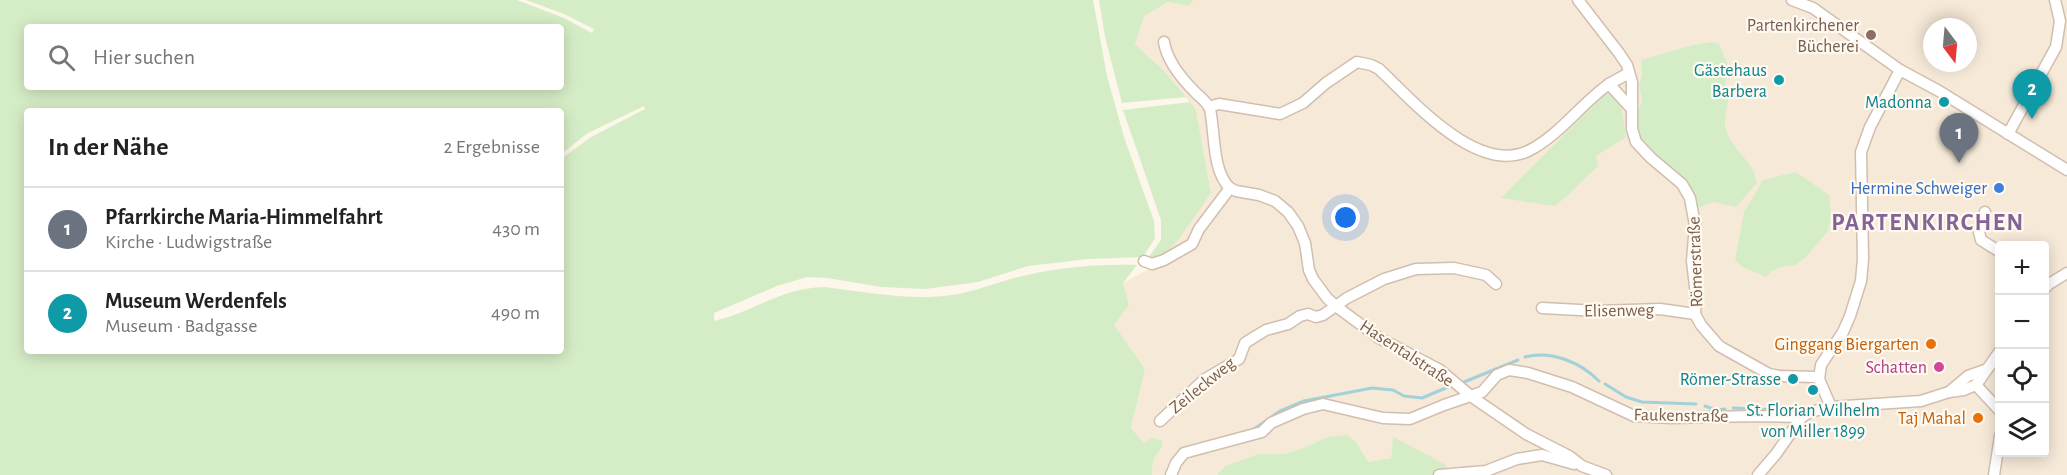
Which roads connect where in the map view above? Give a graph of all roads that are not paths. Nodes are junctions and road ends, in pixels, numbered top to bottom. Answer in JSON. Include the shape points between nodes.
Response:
{"nodes":[{"id":1,"x":1578,"y":0,"type":"edge"},
{"id":2,"x":1792,"y":0,"type":"edge"},
{"id":3,"x":2055,"y":0,"type":"edge"},
{"id":4,"x":1164,"y":42,"type":"dead end"},
{"id":5,"x":1900,"y":70,"type":"junction"},
{"id":6,"x":1629,"y":73,"type":"junction"},
{"id":7,"x":1609,"y":84,"type":"junction"},
{"id":8,"x":1209,"y":107,"type":"junction"},
{"id":9,"x":1631,"y":108,"type":"junction"},
{"id":10,"x":2008,"y":134,"type":"junction"},
{"id":11,"x":2067,"y":170,"type":"edge"},
{"id":12,"x":1230,"y":188,"type":"junction"},
{"id":13,"x":1985,"y":212,"type":"dead end"},
{"id":14,"x":1995,"y":249,"type":"edge"},
{"id":15,"x":1144,"y":261,"type":"dead end"},
{"id":16,"x":2067,"y":273,"type":"edge"},
{"id":17,"x":2049,"y":283,"type":"edge"},
{"id":18,"x":1496,"y":284,"type":"dead end"},
{"id":19,"x":1337,"y":306,"type":"junction"},
{"id":20,"x":1542,"y":308,"type":"dead end"},
{"id":21,"x":1695,"y":314,"type":"junction"},
{"id":22,"x":1995,"y":357,"type":"edge"},
{"id":23,"x":1985,"y":370,"type":"junction"},
{"id":24,"x":1819,"y":379,"type":"junction"},
{"id":25,"x":1976,"y":385,"type":"junction"},
{"id":26,"x":1949,"y":392,"type":"junction"},
{"id":27,"x":1472,"y":397,"type":"junction"},
{"id":28,"x":1995,"y":406,"type":"edge"},
{"id":29,"x":1831,"y":407,"type":"junction"},
{"id":30,"x":1802,"y":417,"type":"junction"},
{"id":31,"x":1160,"y":421,"type":"dead end"},
{"id":32,"x":1997,"y":457,"type":"edge"},
{"id":33,"x":1585,"y":470,"type":"edge"},
{"id":34,"x":1171,"y":475,"type":"edge"},
{"id":35,"x":1439,"y":475,"type":"edge"},
{"id":36,"x":1606,"y":475,"type":"edge"},
{"id":37,"x":1758,"y":475,"type":"edge"},
{"id":38,"x":1994,"y":475,"type":"edge"}],
"edges":[{"from":1,"to":6,"type":"street","name":"Römerstraße","via":[[1620,53]]},
{"from":2,"to":5,"type":"street","via":[[1813,8]]},
{"from":3,"to":10,"type":"street","via":[[2060,21],[2056,47]]},
{"from":4,"to":8,"type":"street","via":[[1166,54],[1178,72]]},
{"from":5,"to":10,"type":"street"},
{"from":5,"to":24,"type":"street","via":[[1860,152],[1861,280],[1850,316],[1821,365]]},
{"from":6,"to":7,"type":"street"},
{"from":6,"to":9,"type":"street","name":"Römerstraße"},
{"from":7,"to":8,"type":"street","via":[[1532,149],[1513,157],[1472,147],[1420,110],[1379,69],[1357,62],[1303,103],[1280,114],[1219,104]]},
{"from":7,"to":9,"type":"street"},
{"from":8,"to":12,"type":"street","via":[[1220,170]]},
{"from":9,"to":21,"type":"street","name":"Römerstraße","via":[[1636,142],[1683,184],[1692,206]]},
{"from":10,"to":11,"type":"street"},
{"from":12,"to":15,"type":"street","via":[[1192,244],[1164,260],[1152,264]]},
{"from":12,"to":19,"type":"street","name":"Hasentalstraße","via":[[1275,201],[1288,212],[1305,243],[1313,279]]},
{"from":13,"to":14,"type":"street","via":[[1979,232],[1981,240]]},
{"from":16,"to":17,"type":"street"},
{"from":18,"to":19,"type":"street","via":[[1474,271],[1416,269],[1384,279]]},
{"from":19,"to":27,"type":"street","name":"Hasentalstraße","via":[[1379,338],[1440,370]]},
{"from":19,"to":31,"type":"street","name":"Zeileckweg","via":[[1316,317],[1300,316],[1245,343],[1239,358],[1205,379]]},
{"from":20,"to":21,"type":"street","name":"Elisenweg","via":[[1660,309]]},
{"from":21,"to":24,"type":"street","name":"Römerstraße","via":[[1719,346],[1769,374]]},
{"from":22,"to":23,"type":"street"},
{"from":23,"to":25,"type":"street"},
{"from":23,"to":26,"type":"street","via":[[1968,376]]},
{"from":24,"to":29,"type":"street"},
{"from":25,"to":26,"type":"street"},
{"from":25,"to":28,"type":"street"},
{"from":26,"to":29,"type":"street","via":[[1912,402]]},
{"from":27,"to":30,"type":"street","name":"Faukenstraße","via":[[1502,372],[1515,370],[1572,387],[1634,416]]},
{"from":27,"to":33,"type":"street","name":"Hasentalstraße","via":[[1526,434],[1569,456]]},
{"from":27,"to":34,"type":"street","via":[[1402,420],[1323,404],[1271,423],[1262,432],[1184,453]]},
{"from":29,"to":30,"type":"street"},
{"from":30,"to":37,"type":"street"},
{"from":32,"to":38,"type":"street"},
{"from":33,"to":35,"type":"street","via":[[1542,454],[1486,471]]},
{"from":33,"to":36,"type":"street"}]}
